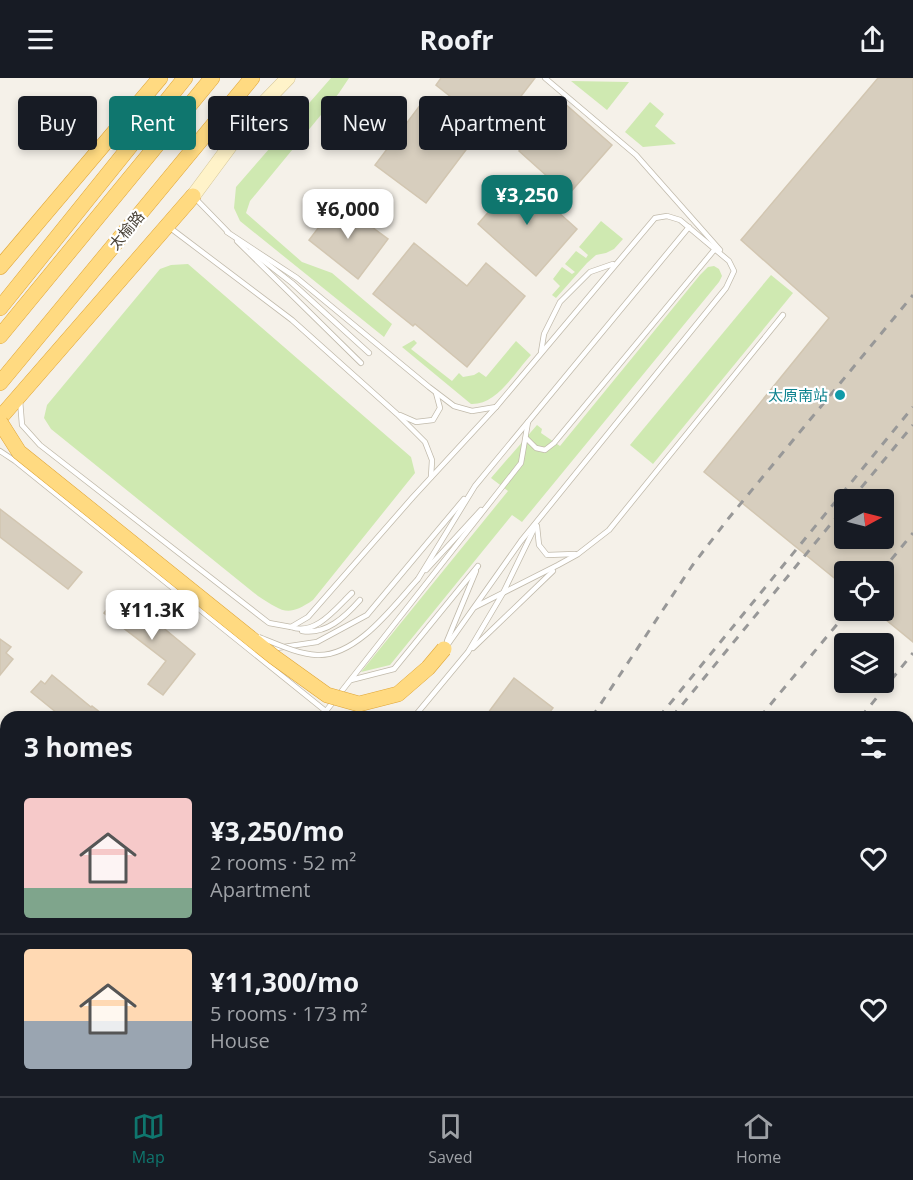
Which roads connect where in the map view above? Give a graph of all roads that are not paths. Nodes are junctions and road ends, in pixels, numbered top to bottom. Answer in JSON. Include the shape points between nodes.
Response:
{"nodes":[{"id":1,"x":160,"y":78,"type":"edge"},
{"id":2,"x":185,"y":78,"type":"edge"},
{"id":3,"x":212,"y":78,"type":"edge"},
{"id":4,"x":252,"y":78,"type":"edge"},
{"id":5,"x":280,"y":78,"type":"edge"},
{"id":6,"x":288,"y":78,"type":"edge"},
{"id":7,"x":545,"y":78,"type":"edge"},
{"id":8,"x":267,"y":96,"type":"edge"},
{"id":9,"x":271,"y":96,"type":"edge"},
{"id":10,"x":227,"y":150,"type":"edge"},
{"id":11,"x":193,"y":196,"type":"junction"},
{"id":12,"x":167,"y":225,"type":"junction"},
{"id":13,"x":689,"y":227,"type":"junction"},
{"id":14,"x":227,"y":231,"type":"junction"},
{"id":15,"x":715,"y":249,"type":"junction"},
{"id":16,"x":729,"y":261,"type":"junction"},
{"id":17,"x":616,"y":263,"type":"junction"},
{"id":18,"x":0,"y":267,"type":"edge"},
{"id":19,"x":0,"y":308,"type":"edge"},
{"id":20,"x":783,"y":315,"type":"dead end"},
{"id":21,"x":0,"y":336,"type":"edge"},
{"id":22,"x":369,"y":353,"type":"dead end"},
{"id":23,"x":541,"y":353,"type":"junction"},
{"id":24,"x":361,"y":363,"type":"dead end"},
{"id":25,"x":0,"y":383,"type":"edge"},
{"id":26,"x":436,"y":392,"type":"junction"},
{"id":27,"x":20,"y":394,"type":"junction"},
{"id":28,"x":496,"y":407,"type":"junction"},
{"id":29,"x":398,"y":414,"type":"junction"},
{"id":30,"x":0,"y":420,"type":"edge"},
{"id":31,"x":528,"y":421,"type":"junction"},
{"id":32,"x":526,"y":438,"type":"junction"},
{"id":33,"x":0,"y":451,"type":"edge"},
{"id":34,"x":431,"y":477,"type":"junction"},
{"id":35,"x":505,"y":484,"type":"junction"},
{"id":36,"x":475,"y":486,"type":"junction"},
{"id":37,"x":538,"y":519,"type":"junction"},
{"id":38,"x":578,"y":554,"type":"junction"},
{"id":39,"x":558,"y":565,"type":"junction"},
{"id":40,"x":418,"y":579,"type":"junction"},
{"id":41,"x":352,"y":593,"type":"dead end"},
{"id":42,"x":503,"y":593,"type":"junction"},
{"id":43,"x":360,"y":600,"type":"dead end"},
{"id":44,"x":473,"y":608,"type":"junction"},
{"id":45,"x":291,"y":627,"type":"junction"},
{"id":46,"x":240,"y":630,"type":"junction"},
{"id":47,"x":299,"y":630,"type":"junction"},
{"id":48,"x":444,"y":649,"type":"junction"},
{"id":49,"x":253,"y":652,"type":"junction"},
{"id":50,"x":468,"y":652,"type":"junction"},
{"id":51,"x":351,"y":680,"type":"junction"},
{"id":52,"x":326,"y":711,"type":"joint"},
{"id":53,"x":419,"y":711,"type":"edge"}],
"edges":[{"from":1,"to":18,"type":"highway"},
{"from":2,"to":19,"type":"highway"},
{"from":3,"to":21,"type":"highway","name":"太榆路"},
{"from":4,"to":25,"type":"highway","name":"太榆路"},
{"from":5,"to":8,"type":"main road"},
{"from":6,"to":9,"type":"main road"},
{"from":7,"to":16,"type":"lane","via":[[636,155]]},
{"from":10,"to":11,"type":"main road"},
{"from":11,"to":12,"type":"highway"},
{"from":11,"to":14,"type":"lane"},
{"from":12,"to":27,"type":"highway"},
{"from":12,"to":29,"type":"lane","via":[[292,320]]},
{"from":13,"to":15,"type":"lane"},
{"from":13,"to":17,"type":"lane","via":[[680,219],[655,218]]},
{"from":13,"to":31,"type":"lane"},
{"from":14,"to":22,"type":"lane"},
{"from":14,"to":24,"type":"lane"},
{"from":14,"to":26,"type":"lane","via":[[297,278]]},
{"from":15,"to":16,"type":"lane"},
{"from":15,"to":32,"type":"lane","via":[[554,443],[545,450],[536,448]]},
{"from":16,"to":37,"type":"lane","via":[[734,271],[726,288]]},
{"from":17,"to":23,"type":"lane"},
{"from":17,"to":23,"type":"lane","via":[[591,273],[560,302],[544,334]]},
{"from":20,"to":38,"type":"lane","via":[[609,530]]},
{"from":23,"to":28,"type":"lane"},
{"from":26,"to":28,"type":"lane","via":[[454,406],[472,411]]},
{"from":26,"to":29,"type":"lane","via":[[440,408],[433,420],[416,422]]},
{"from":27,"to":30,"type":"highway"},
{"from":27,"to":45,"type":"lane","via":[[22,425],[40,445],[269,623]]},
{"from":28,"to":34,"type":"lane"},
{"from":29,"to":34,"type":"lane","via":[[425,442],[432,460]]},
{"from":30,"to":46,"type":"highway","bridge":true,"via":[[19,452]]},
{"from":31,"to":32,"type":"lane"},
{"from":31,"to":36,"type":"lane"},
{"from":32,"to":35,"type":"lane","via":[[521,463]]},
{"from":33,"to":49,"type":"lane"},
{"from":34,"to":45,"type":"lane","via":[[308,617]]},
{"from":35,"to":40,"type":"lane"},
{"from":35,"to":51,"type":"lane"},
{"from":36,"to":40,"type":"lane"},
{"from":36,"to":49,"type":"lane","via":[[367,615],[317,642]]},
{"from":37,"to":38,"type":"lane","via":[[539,545],[547,555]]},
{"from":37,"to":42,"type":"lane"},
{"from":37,"to":44,"type":"lane"},
{"from":38,"to":39,"type":"lane"},
{"from":39,"to":42,"type":"lane"},
{"from":39,"to":50,"type":"lane"},
{"from":40,"to":46,"type":"lane","bridge":true,"via":[[362,639],[339,651],[317,655]]},
{"from":41,"to":47,"type":"lane","via":[[328,617]]},
{"from":42,"to":44,"type":"lane"},
{"from":42,"to":50,"type":"lane"},
{"from":43,"to":47,"type":"lane","via":[[329,626],[314,633]]},
{"from":44,"to":48,"type":"lane"},
{"from":45,"to":47,"type":"lane"},
{"from":46,"to":48,"type":"highway","bridge":true,"via":[[327,695],[359,704],[398,694]]},
{"from":48,"to":51,"type":"lane","via":[[478,566],[394,669]]},
{"from":49,"to":52,"type":"lane"},
{"from":50,"to":53,"type":"lane"},
{"from":51,"to":52,"type":"lane"}]}
